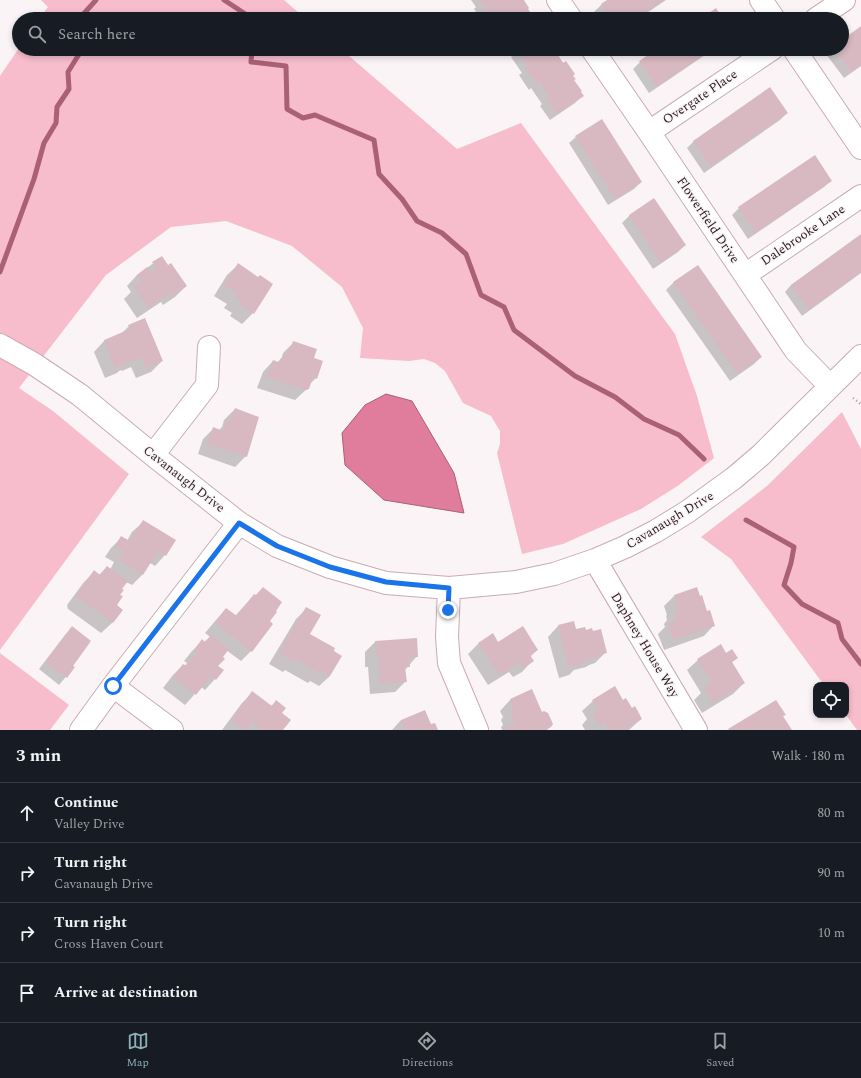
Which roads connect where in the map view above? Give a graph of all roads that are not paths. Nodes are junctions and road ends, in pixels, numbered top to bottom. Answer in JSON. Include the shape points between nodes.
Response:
{"nodes":[{"id":1,"x":558,"y":0,"type":"edge"},
{"id":2,"x":761,"y":0,"type":"edge"},
{"id":3,"x":844,"y":0,"type":"edge"},
{"id":4,"x":566,"y":12,"type":"edge"},
{"id":5,"x":769,"y":12,"type":"edge"},
{"id":6,"x":826,"y":12,"type":"edge"},
{"id":7,"x":597,"y":56,"type":"edge"},
{"id":8,"x":762,"y":56,"type":"edge"},
{"id":9,"x":799,"y":56,"type":"edge"},
{"id":10,"x":649,"y":132,"type":"junction"},
{"id":11,"x":861,"y":148,"type":"edge"},
{"id":12,"x":861,"y":196,"type":"edge"},
{"id":13,"x":745,"y":275,"type":"junction"},
{"id":14,"x":0,"y":345,"type":"edge"},
{"id":15,"x":210,"y":347,"type":"dead end"},
{"id":16,"x":861,"y":356,"type":"edge"},
{"id":17,"x":830,"y":386,"type":"junction"},
{"id":18,"x":153,"y":455,"type":"junction"},
{"id":19,"x":239,"y":523,"type":"junction"},
{"id":20,"x":595,"y":560,"type":"junction"},
{"id":21,"x":449,"y":588,"type":"junction"},
{"id":22,"x":113,"y":686,"type":"junction"},
{"id":23,"x":81,"y":730,"type":"edge"},
{"id":24,"x":172,"y":730,"type":"edge"},
{"id":25,"x":477,"y":730,"type":"edge"},
{"id":26,"x":696,"y":730,"type":"edge"}],
"edges":[{"from":1,"to":4,"type":"street"},
{"from":2,"to":5,"type":"street"},
{"from":3,"to":6,"type":"street"},
{"from":7,"to":10,"type":"street","name":"Flowerfield Drive"},
{"from":8,"to":10,"type":"street","name":"Overgate Place"},
{"from":9,"to":11,"type":"street"},
{"from":10,"to":13,"type":"street","name":"Flowerfield Drive"},
{"from":12,"to":13,"type":"street","name":"Dalebrooke Lane"},
{"from":13,"to":17,"type":"street","name":"Flowerfield Drive","via":[[796,351]]},
{"from":14,"to":18,"type":"street","name":"Cavanaugh Drive","via":[[80,395]]},
{"from":15,"to":18,"type":"street","via":[[207,385]]},
{"from":16,"to":17,"type":"street","name":"Cavanaugh Drive"},
{"from":17,"to":20,"type":"street","name":"Cavanaugh Drive","via":[[761,455],[714,494],[656,531]]},
{"from":18,"to":19,"type":"street","name":"Cavanaugh Drive"},
{"from":19,"to":21,"type":"street","name":"Cavanaugh Drive","via":[[277,546],[330,567],[386,582]]},
{"from":19,"to":22,"type":"street"},
{"from":20,"to":21,"type":"street","name":"Cavanaugh Drive","via":[[554,574],[516,582]]},
{"from":20,"to":26,"type":"street","name":"Daphney House Way"},
{"from":21,"to":25,"type":"street","via":[[449,663]]},
{"from":22,"to":23,"type":"street"},
{"from":22,"to":24,"type":"street"}]}
